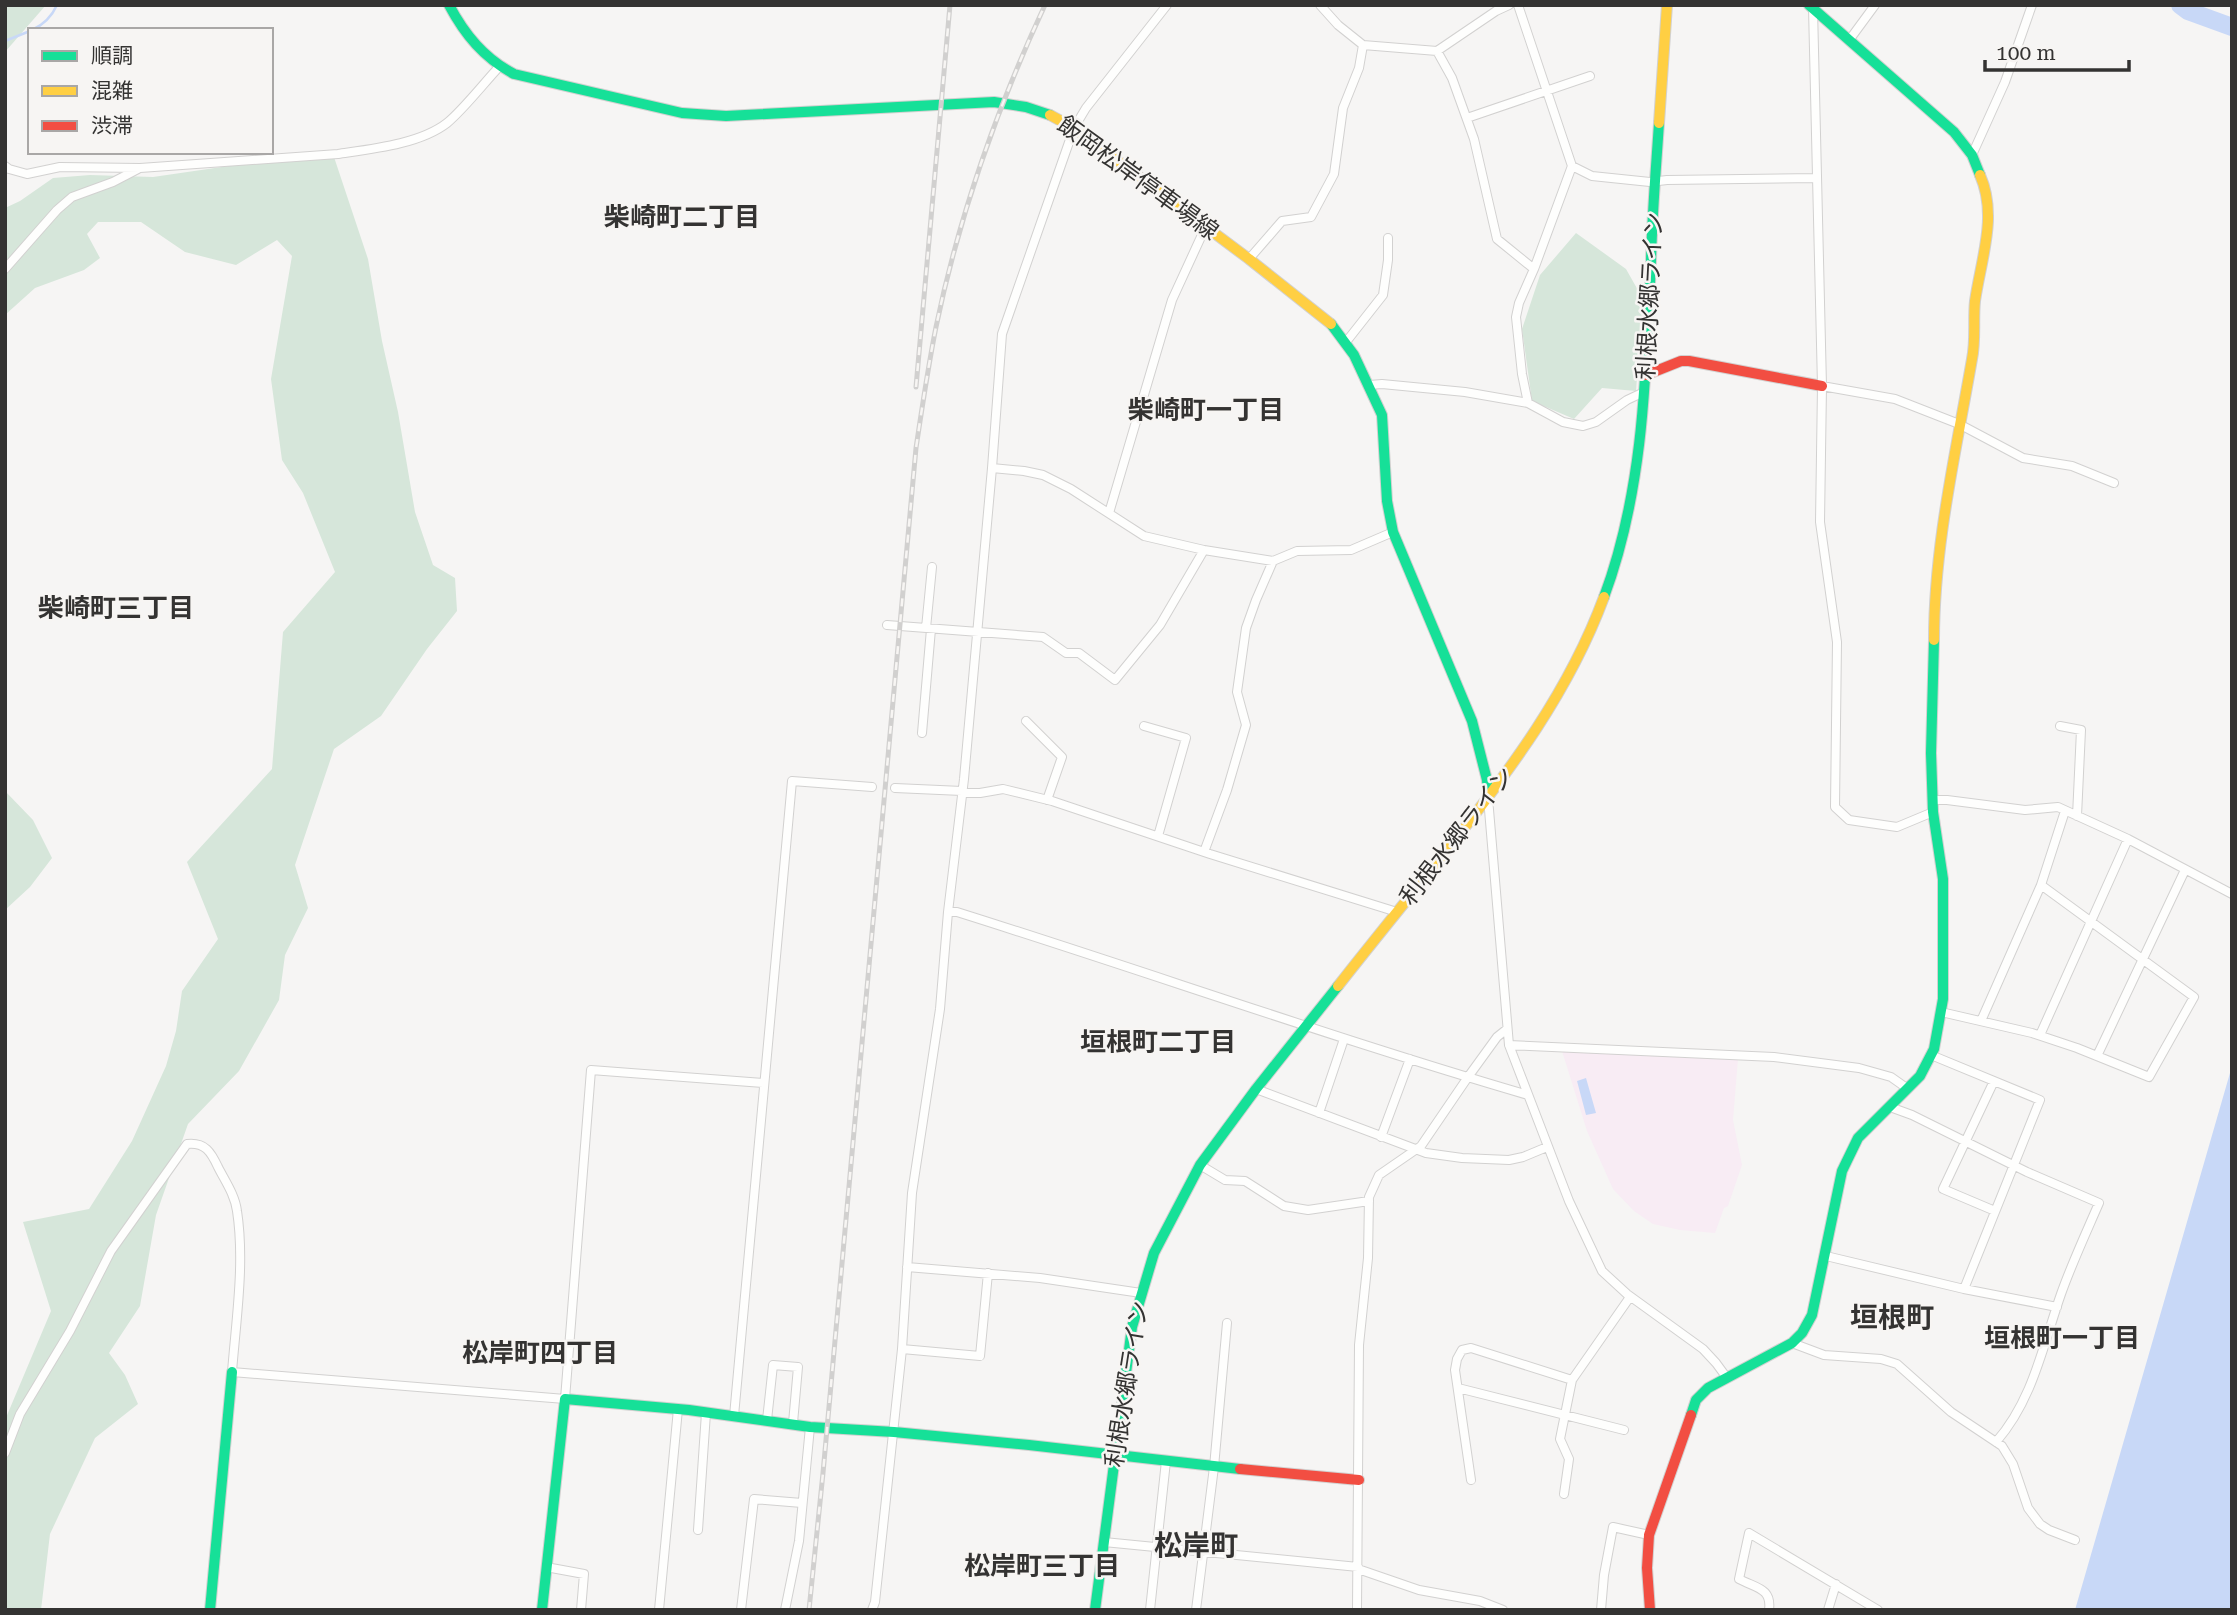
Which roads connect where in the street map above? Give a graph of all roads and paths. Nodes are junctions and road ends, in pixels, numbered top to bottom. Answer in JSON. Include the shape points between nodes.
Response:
{"nodes":[{"id":1,"x":449,"y":5,"type":"edge"},
{"id":2,"x":1167,"y":5,"type":"edge"},
{"id":3,"x":1320,"y":5,"type":"edge"},
{"id":4,"x":1509,"y":5,"type":"edge"},
{"id":5,"x":1518,"y":5,"type":"edge"},
{"id":6,"x":1667,"y":5,"type":"edge"},
{"id":7,"x":1875,"y":5,"type":"edge"},
{"id":8,"x":2032,"y":5,"type":"edge"},
{"id":9,"x":1811,"y":7,"type":"edge"},
{"id":10,"x":1850,"y":39,"type":"junction"},
{"id":11,"x":1363,"y":45,"type":"junction"},
{"id":12,"x":1437,"y":51,"type":"junction"},
{"id":13,"x":499,"y":67,"type":"junction"},
{"id":14,"x":1590,"y":75,"type":"dead end"},
{"id":15,"x":1546,"y":91,"type":"junction"},
{"id":16,"x":1467,"y":118,"type":"junction"},
{"id":17,"x":1074,"y":128,"type":"junction"},
{"id":18,"x":1972,"y":155,"type":"junction"},
{"id":19,"x":5,"y":166,"type":"edge"},
{"id":20,"x":1572,"y":166,"type":"junction"},
{"id":21,"x":140,"y":168,"type":"junction"},
{"id":22,"x":1816,"y":178,"type":"junction"},
{"id":23,"x":1656,"y":181,"type":"junction"},
{"id":24,"x":1206,"y":226,"type":"junction"},
{"id":25,"x":1388,"y":239,"type":"dead end"},
{"id":26,"x":1249,"y":259,"type":"junction"},
{"id":27,"x":5,"y":269,"type":"edge"},
{"id":28,"x":1534,"y":269,"type":"junction"},
{"id":29,"x":1346,"y":342,"type":"junction"},
{"id":30,"x":1646,"y":375,"type":"junction"},
{"id":31,"x":1369,"y":386,"type":"junction"},
{"id":32,"x":1822,"y":386,"type":"junction"},
{"id":33,"x":1644,"y":392,"type":"junction"},
{"id":34,"x":1528,"y":403,"type":"junction"},
{"id":35,"x":1959,"y":424,"type":"junction"},
{"id":36,"x":992,"y":468,"type":"junction"},
{"id":37,"x":2114,"y":483,"type":"dead end"},
{"id":38,"x":1109,"y":513,"type":"junction"},
{"id":39,"x":1393,"y":532,"type":"junction"},
{"id":40,"x":1204,"y":550,"type":"junction"},
{"id":41,"x":1273,"y":561,"type":"junction"},
{"id":42,"x":932,"y":567,"type":"dead end"},
{"id":43,"x":887,"y":625,"type":"dead end"},
{"id":44,"x":928,"y":629,"type":"junction"},
{"id":45,"x":978,"y":632,"type":"junction"},
{"id":46,"x":1026,"y":721,"type":"dead end"},
{"id":47,"x":1144,"y":726,"type":"dead end"},
{"id":48,"x":2060,"y":726,"type":"dead end"},
{"id":49,"x":922,"y":733,"type":"dead end"},
{"id":50,"x":872,"y":787,"type":"dead end"},
{"id":51,"x":895,"y":788,"type":"dead end"},
{"id":52,"x":962,"y":792,"type":"junction"},
{"id":53,"x":1488,"y":798,"type":"junction"},
{"id":54,"x":1047,"y":800,"type":"junction"},
{"id":55,"x":1933,"y":800,"type":"junction"},
{"id":56,"x":2065,"y":811,"type":"junction"},
{"id":57,"x":1933,"y":813,"type":"junction"},
{"id":58,"x":2077,"y":816,"type":"junction"},
{"id":59,"x":1158,"y":836,"type":"junction"},
{"id":60,"x":2128,"y":839,"type":"junction"},
{"id":61,"x":1204,"y":852,"type":"junction"},
{"id":62,"x":2185,"y":870,"type":"junction"},
{"id":63,"x":2041,"y":885,"type":"junction"},
{"id":64,"x":2232,"y":894,"type":"edge"},
{"id":65,"x":948,"y":912,"type":"junction"},
{"id":66,"x":1397,"y":912,"type":"junction"},
{"id":67,"x":2091,"y":922,"type":"junction"},
{"id":68,"x":2143,"y":959,"type":"junction"},
{"id":69,"x":1941,"y":1012,"type":"junction"},
{"id":70,"x":1981,"y":1021,"type":"junction"},
{"id":71,"x":1306,"y":1027,"type":"junction"},
{"id":72,"x":1507,"y":1029,"type":"junction"},
{"id":73,"x":2040,"y":1035,"type":"junction"},
{"id":74,"x":1344,"y":1039,"type":"junction"},
{"id":75,"x":1509,"y":1045,"type":"junction"},
{"id":76,"x":1931,"y":1055,"type":"junction"},
{"id":77,"x":2097,"y":1056,"type":"junction"},
{"id":78,"x":1409,"y":1059,"type":"junction"},
{"id":79,"x":1468,"y":1077,"type":"junction"},
{"id":80,"x":1994,"y":1081,"type":"junction"},
{"id":81,"x":763,"y":1083,"type":"junction"},
{"id":82,"x":1256,"y":1089,"type":"junction"},
{"id":83,"x":1908,"y":1089,"type":"junction"},
{"id":84,"x":1528,"y":1095,"type":"junction"},
{"id":85,"x":1890,"y":1107,"type":"junction"},
{"id":86,"x":1319,"y":1112,"type":"junction"},
{"id":87,"x":1381,"y":1137,"type":"junction"},
{"id":88,"x":1965,"y":1141,"type":"junction"},
{"id":89,"x":1547,"y":1147,"type":"junction"},
{"id":90,"x":1416,"y":1151,"type":"junction"},
{"id":91,"x":2013,"y":1164,"type":"junction"},
{"id":92,"x":1200,"y":1165,"type":"junction"},
{"id":93,"x":1369,"y":1201,"type":"junction"},
{"id":94,"x":1995,"y":1211,"type":"junction"},
{"id":95,"x":1826,"y":1256,"type":"junction"},
{"id":96,"x":907,"y":1267,"type":"junction"},
{"id":97,"x":988,"y":1273,"type":"junction"},
{"id":98,"x":1964,"y":1289,"type":"junction"},
{"id":99,"x":1141,"y":1293,"type":"junction"},
{"id":100,"x":1630,"y":1297,"type":"junction"},
{"id":101,"x":2057,"y":1307,"type":"junction"},
{"id":102,"x":1227,"y":1322,"type":"dead end"},
{"id":103,"x":1792,"y":1343,"type":"junction"},
{"id":104,"x":902,"y":1349,"type":"junction"},
{"id":105,"x":232,"y":1372,"type":"junction"},
{"id":106,"x":1727,"y":1378,"type":"junction"},
{"id":107,"x":1572,"y":1380,"type":"junction"},
{"id":108,"x":1458,"y":1388,"type":"junction"},
{"id":109,"x":565,"y":1399,"type":"junction"},
{"id":110,"x":678,"y":1409,"type":"junction"},
{"id":111,"x":706,"y":1413,"type":"junction"},
{"id":112,"x":734,"y":1416,"type":"junction"},
{"id":113,"x":1565,"y":1416,"type":"junction"},
{"id":114,"x":767,"y":1420,"type":"junction"},
{"id":115,"x":793,"y":1423,"type":"junction"},
{"id":116,"x":810,"y":1427,"type":"junction"},
{"id":117,"x":1623,"y":1430,"type":"dead end"},
{"id":118,"x":894,"y":1432,"type":"junction"},
{"id":119,"x":1996,"y":1442,"type":"junction"},
{"id":120,"x":5,"y":1453,"type":"edge"},
{"id":121,"x":1115,"y":1455,"type":"junction"},
{"id":122,"x":1166,"y":1461,"type":"junction"},
{"id":123,"x":1214,"y":1467,"type":"junction"},
{"id":124,"x":1359,"y":1480,"type":"junction"},
{"id":125,"x":1471,"y":1480,"type":"dead end"},
{"id":126,"x":1564,"y":1494,"type":"dead end"},
{"id":127,"x":802,"y":1503,"type":"junction"},
{"id":128,"x":698,"y":1530,"type":"dead end"},
{"id":129,"x":1649,"y":1535,"type":"junction"},
{"id":130,"x":2075,"y":1541,"type":"dead end"},
{"id":131,"x":1104,"y":1542,"type":"junction"},
{"id":132,"x":1155,"y":1548,"type":"junction"},
{"id":133,"x":1205,"y":1552,"type":"junction"},
{"id":134,"x":546,"y":1567,"type":"junction"},
{"id":135,"x":1358,"y":1568,"type":"junction"},
{"id":136,"x":1836,"y":1584,"type":"junction"},
{"id":137,"x":1874,"y":1609,"type":"edge"},
{"id":138,"x":209,"y":1610,"type":"edge"},
{"id":139,"x":542,"y":1610,"type":"edge"},
{"id":140,"x":581,"y":1610,"type":"edge"},
{"id":141,"x":659,"y":1610,"type":"edge"},
{"id":142,"x":741,"y":1610,"type":"edge"},
{"id":143,"x":785,"y":1610,"type":"edge"},
{"id":144,"x":872,"y":1610,"type":"edge"},
{"id":145,"x":1095,"y":1610,"type":"edge"},
{"id":146,"x":1150,"y":1610,"type":"edge"},
{"id":147,"x":1196,"y":1610,"type":"edge"},
{"id":148,"x":1357,"y":1610,"type":"edge"},
{"id":149,"x":1503,"y":1610,"type":"edge"},
{"id":150,"x":1601,"y":1610,"type":"edge"},
{"id":151,"x":1650,"y":1610,"type":"edge"},
{"id":152,"x":1769,"y":1610,"type":"edge"},
{"id":153,"x":1828,"y":1610,"type":"edge"}],
"edges":[{"from":1,"to":13,"type":"main road","name":"飯岡松岸停車場線","via":[[475,47]]},
{"from":2,"to":17,"type":"street"},
{"from":3,"to":11,"type":"street"},
{"from":4,"to":12,"type":"street"},
{"from":5,"to":15,"type":"street"},
{"from":6,"to":23,"type":"main road","name":"利根水郷ライン"},
{"from":7,"to":10,"type":"street"},
{"from":8,"to":18,"type":"street","via":[[2005,82]]},
{"from":9,"to":10,"type":"main road"},
{"from":9,"to":22,"type":"street"},
{"from":10,"to":18,"type":"main road","via":[[1954,132]]},
{"from":11,"to":12,"type":"street"},
{"from":11,"to":26,"type":"street","via":[[1343,108],[1334,174],[1317,208],[1311,217],[1282,221]]},
{"from":12,"to":16,"type":"street"},
{"from":13,"to":17,"type":"main road","name":"飯岡松岸停車場線","via":[[697,115],[994,102],[1033,107]]},
{"from":13,"to":21,"type":"street","via":[[447,123],[424,137],[338,154]]},
{"from":14,"to":15,"type":"street"},
{"from":15,"to":16,"type":"street"},
{"from":15,"to":20,"type":"street"},
{"from":16,"to":28,"type":"street","via":[[1497,239]]},
{"from":17,"to":24,"type":"main road","name":"飯岡松岸停車場線"},
{"from":17,"to":36,"type":"street","via":[[1002,334]]},
{"from":18,"to":35,"type":"main road","via":[[1987,196],[1989,226],[1975,303],[1973,356]]},
{"from":19,"to":21,"type":"street","via":[[27,174],[60,167]]},
{"from":20,"to":23,"type":"street","via":[[1592,176]]},
{"from":20,"to":28,"type":"street"},
{"from":21,"to":27,"type":"street","via":[[72,197]]},
{"from":22,"to":23,"type":"street"},
{"from":22,"to":32,"type":"street"},
{"from":23,"to":30,"type":"main road","name":"利根水郷ライン"},
{"from":24,"to":26,"type":"main road","name":"飯岡松岸停車場線"},
{"from":24,"to":38,"type":"street","via":[[1172,300]]},
{"from":25,"to":29,"type":"street","via":[[1383,295]]},
{"from":26,"to":29,"type":"main road","name":"飯岡松岸停車場線","via":[[1330,323]]},
{"from":28,"to":34,"type":"street","via":[[1516,317]]},
{"from":29,"to":31,"type":"main road","name":"飯岡松岸停車場線"},
{"from":30,"to":32,"type":"main road","via":[[1689,361]]},
{"from":30,"to":33,"type":"main road","name":"利根水郷ライン"},
{"from":31,"to":34,"type":"street","via":[[1415,386]]},
{"from":31,"to":39,"type":"main road","name":"飯岡松岸停車場線","via":[[1384,423]]},
{"from":32,"to":35,"type":"street","via":[[1895,399]]},
{"from":32,"to":57,"type":"street","via":[[1820,522],[1837,642],[1835,807],[1849,820],[1896,827]]},
{"from":33,"to":34,"type":"street","via":[[1583,426],[1563,422]]},
{"from":33,"to":53,"type":"main road","name":"利根水郷ライン","via":[[1636,471],[1623,535],[1594,626],[1548,712]]},
{"from":35,"to":37,"type":"street","via":[[2023,458],[2072,466]]},
{"from":35,"to":55,"type":"main road","via":[[1934,629]]},
{"from":36,"to":38,"type":"street","via":[[1043,475]]},
{"from":36,"to":45,"type":"street"},
{"from":38,"to":40,"type":"street","via":[[1144,536]]},
{"from":39,"to":41,"type":"street","via":[[1351,550],[1297,551]]},
{"from":39,"to":53,"type":"main road","name":"飯岡松岸停車場線","via":[[1472,720]]},
{"from":40,"to":41,"type":"street"},
{"from":40,"to":45,"type":"street","via":[[1160,625],[1115,680],[1079,653],[1066,653],[1043,638]]},
{"from":41,"to":61,"type":"street","via":[[1246,628],[1237,692],[1246,725]]},
{"from":42,"to":44,"type":"street"},
{"from":43,"to":44,"type":"street"},
{"from":44,"to":45,"type":"street"},
{"from":44,"to":49,"type":"street"},
{"from":45,"to":52,"type":"street"},
{"from":46,"to":54,"type":"street","via":[[1062,757]]},
{"from":47,"to":59,"type":"street","via":[[1186,738]]},
{"from":48,"to":58,"type":"street","via":[[2081,730]]},
{"from":50,"to":81,"type":"street","via":[[792,780]]},
{"from":51,"to":52,"type":"street"},
{"from":52,"to":54,"type":"street","via":[[1003,789]]},
{"from":52,"to":65,"type":"street"},
{"from":53,"to":66,"type":"main road","name":"利根水郷ライン"},
{"from":53,"to":72,"type":"street"},
{"from":54,"to":59,"type":"street"},
{"from":55,"to":56,"type":"street"},
{"from":55,"to":57,"type":"main road"},
{"from":56,"to":58,"type":"street"},
{"from":56,"to":63,"type":"street"},
{"from":57,"to":69,"type":"main road","via":[[1942,879]]},
{"from":58,"to":60,"type":"street"},
{"from":59,"to":61,"type":"street"},
{"from":60,"to":62,"type":"street"},
{"from":60,"to":67,"type":"street"},
{"from":61,"to":66,"type":"street"},
{"from":62,"to":64,"type":"street"},
{"from":62,"to":68,"type":"street"},
{"from":63,"to":67,"type":"street"},
{"from":63,"to":70,"type":"street"},
{"from":65,"to":71,"type":"street","via":[[1113,961]]},
{"from":65,"to":96,"type":"street","via":[[940,1009],[912,1193]]},
{"from":66,"to":71,"type":"main road","name":"利根水郷ライン"},
{"from":67,"to":68,"type":"street"},
{"from":67,"to":73,"type":"street"},
{"from":68,"to":77,"type":"street"},
{"from":68,"to":77,"type":"street","via":[[2194,997],[2149,1076]]},
{"from":69,"to":70,"type":"street"},
{"from":69,"to":76,"type":"main road"},
{"from":70,"to":73,"type":"street"},
{"from":71,"to":74,"type":"street"},
{"from":71,"to":82,"type":"main road","name":"利根水郷ライン"},
{"from":72,"to":75,"type":"street"},
{"from":72,"to":79,"type":"street"},
{"from":73,"to":77,"type":"street"},
{"from":74,"to":78,"type":"street"},
{"from":74,"to":86,"type":"street"},
{"from":75,"to":83,"type":"street","via":[[1774,1057],[1859,1068],[1891,1077]]},
{"from":75,"to":84,"type":"street"},
{"from":76,"to":80,"type":"street"},
{"from":76,"to":83,"type":"main road"},
{"from":78,"to":79,"type":"street"},
{"from":78,"to":87,"type":"street"},
{"from":79,"to":84,"type":"street"},
{"from":79,"to":90,"type":"street"},
{"from":80,"to":88,"type":"street"},
{"from":80,"to":91,"type":"street","via":[[2040,1100]]},
{"from":81,"to":109,"type":"street","via":[[591,1070]]},
{"from":81,"to":112,"type":"street"},
{"from":82,"to":86,"type":"street"},
{"from":82,"to":92,"type":"main road","name":"利根水郷ライン"},
{"from":83,"to":85,"type":"main road"},
{"from":84,"to":89,"type":"street"},
{"from":85,"to":88,"type":"street"},
{"from":85,"to":95,"type":"main road","via":[[1858,1138],[1842,1171]]},
{"from":86,"to":87,"type":"street"},
{"from":87,"to":90,"type":"street"},
{"from":88,"to":91,"type":"street"},
{"from":88,"to":94,"type":"street","via":[[1943,1189]]},
{"from":89,"to":90,"type":"street","via":[[1509,1160]]},
{"from":89,"to":100,"type":"street","via":[[1602,1271]]},
{"from":90,"to":93,"type":"street","via":[[1379,1175]]},
{"from":91,"to":94,"type":"street"},
{"from":91,"to":101,"type":"street","via":[[2099,1203]]},
{"from":92,"to":93,"type":"street","via":[[1225,1180],[1245,1181],[1284,1206],[1308,1210]]},
{"from":92,"to":99,"type":"main road","name":"利根水郷ライン","via":[[1154,1253]]},
{"from":93,"to":124,"type":"street","via":[[1359,1345]]},
{"from":94,"to":98,"type":"street"},
{"from":95,"to":98,"type":"street"},
{"from":95,"to":103,"type":"main road","via":[[1812,1315]]},
{"from":96,"to":97,"type":"street"},
{"from":96,"to":104,"type":"street"},
{"from":97,"to":99,"type":"street"},
{"from":97,"to":104,"type":"street","via":[[980,1356]]},
{"from":98,"to":101,"type":"street"},
{"from":99,"to":121,"type":"main road","name":"利根水郷ライン"},
{"from":100,"to":106,"type":"street","via":[[1703,1349]]},
{"from":100,"to":107,"type":"street"},
{"from":101,"to":119,"type":"street","via":[[2029,1389],[2011,1425]]},
{"from":102,"to":123,"type":"street"},
{"from":103,"to":106,"type":"main road"},
{"from":103,"to":119,"type":"street","via":[[1824,1355],[1898,1364],[1951,1412]]},
{"from":104,"to":118,"type":"street"},
{"from":105,"to":109,"type":"street"},
{"from":105,"to":120,"type":"street","via":[[239,1284],[237,1209],[210,1152],[195,1143],[187,1144],[111,1251],[20,1414]]},
{"from":105,"to":138,"type":"main road"},
{"from":106,"to":129,"type":"main road","via":[[1696,1400]]},
{"from":107,"to":108,"type":"street","via":[[1466,1348],[1457,1359]]},
{"from":107,"to":113,"type":"street"},
{"from":108,"to":113,"type":"street"},
{"from":108,"to":125,"type":"street"},
{"from":109,"to":110,"type":"main road"},
{"from":109,"to":134,"type":"main road"},
{"from":110,"to":111,"type":"main road"},
{"from":110,"to":141,"type":"street"},
{"from":111,"to":112,"type":"main road"},
{"from":111,"to":128,"type":"street"},
{"from":112,"to":114,"type":"main road"},
{"from":113,"to":117,"type":"street"},
{"from":113,"to":126,"type":"street","via":[[1560,1439],[1569,1459]]},
{"from":114,"to":115,"type":"main road"},
{"from":114,"to":115,"type":"street","via":[[773,1365],[798,1367]]},
{"from":115,"to":116,"type":"main road"},
{"from":116,"to":118,"type":"main road"},
{"from":116,"to":127,"type":"street"},
{"from":118,"to":121,"type":"main road"},
{"from":118,"to":144,"type":"street"},
{"from":119,"to":130,"type":"street","via":[[2013,1464],[2028,1508],[2040,1524]]},
{"from":121,"to":122,"type":"main road"},
{"from":121,"to":131,"type":"main road","name":"利根水郷ライン"},
{"from":122,"to":123,"type":"main road"},
{"from":122,"to":132,"type":"street"},
{"from":123,"to":124,"type":"main road"},
{"from":123,"to":133,"type":"street"},
{"from":124,"to":135,"type":"street"},
{"from":127,"to":142,"type":"street","via":[[754,1499]]},
{"from":127,"to":143,"type":"street"},
{"from":129,"to":150,"type":"street","via":[[1613,1527]]},
{"from":129,"to":151,"type":"main road"},
{"from":131,"to":132,"type":"street"},
{"from":131,"to":145,"type":"main road","name":"利根水郷ライン"},
{"from":132,"to":133,"type":"street"},
{"from":132,"to":146,"type":"street"},
{"from":133,"to":135,"type":"street"},
{"from":133,"to":147,"type":"street"},
{"from":134,"to":139,"type":"main road"},
{"from":134,"to":140,"type":"street","via":[[584,1574]]},
{"from":135,"to":148,"type":"street"},
{"from":135,"to":149,"type":"street","via":[[1419,1590]]},
{"from":136,"to":137,"type":"street"},
{"from":136,"to":152,"type":"street","via":[[1749,1533],[1739,1579],[1768,1593]]},
{"from":136,"to":153,"type":"street"}]}
